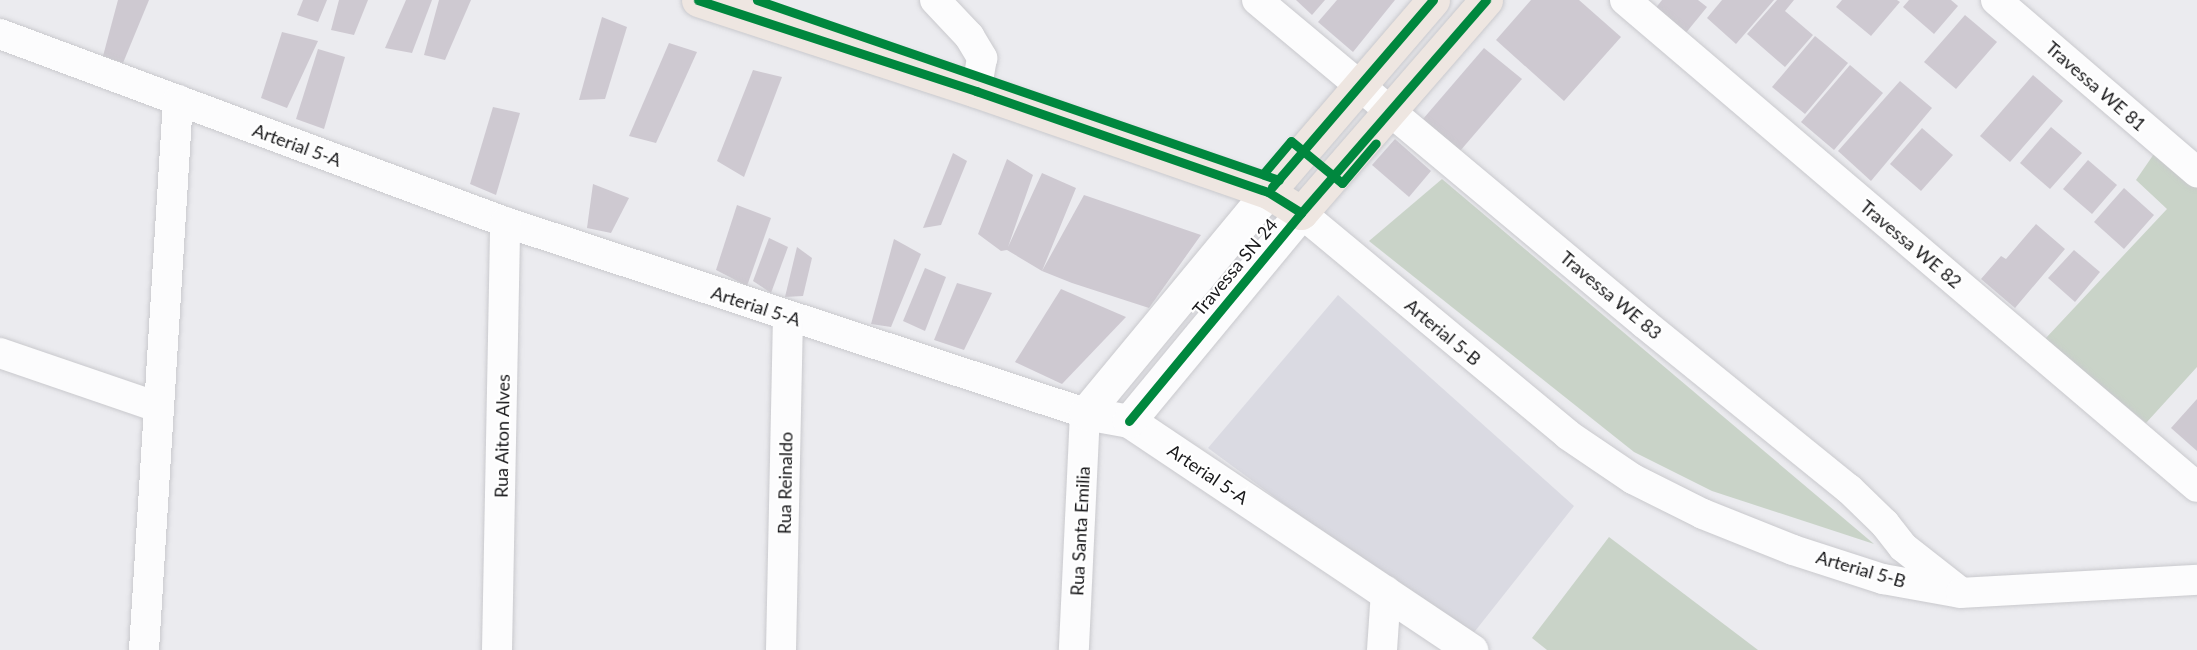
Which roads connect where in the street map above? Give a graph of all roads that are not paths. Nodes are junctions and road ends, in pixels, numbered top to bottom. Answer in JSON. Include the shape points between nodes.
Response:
{"nodes":[{"id":1,"x":698,"y":0,"type":"edge"},
{"id":2,"x":935,"y":0,"type":"edge"},
{"id":3,"x":1257,"y":0,"type":"edge"},
{"id":4,"x":1433,"y":0,"type":"edge"},
{"id":5,"x":1486,"y":0,"type":"edge"},
{"id":6,"x":1625,"y":0,"type":"edge"},
{"id":7,"x":1996,"y":0,"type":"edge"},
{"id":8,"x":0,"y":34,"type":"edge"},
{"id":9,"x":1360,"y":87,"type":"junction"},
{"id":10,"x":976,"y":91,"type":"junction"},
{"id":11,"x":178,"y":100,"type":"junction"},
{"id":12,"x":1390,"y":111,"type":"junction"},
{"id":13,"x":2197,"y":172,"type":"edge"},
{"id":14,"x":1268,"y":192,"type":"junction"},
{"id":15,"x":1301,"y":213,"type":"junction"},
{"id":16,"x":505,"y":222,"type":"junction"},
{"id":17,"x":788,"y":317,"type":"junction"},
{"id":18,"x":0,"y":353,"type":"edge"},
{"id":19,"x":158,"y":407,"type":"junction"},
{"id":20,"x":1085,"y":413,"type":"junction"},
{"id":21,"x":1129,"y":421,"type":"junction"},
{"id":22,"x":2197,"y":487,"type":"edge"},
{"id":23,"x":2197,"y":580,"type":"edge"},
{"id":24,"x":1386,"y":591,"type":"junction"},
{"id":25,"x":1961,"y":593,"type":"junction"},
{"id":26,"x":144,"y":650,"type":"edge"},
{"id":27,"x":497,"y":650,"type":"edge"},
{"id":28,"x":781,"y":650,"type":"edge"},
{"id":29,"x":1074,"y":650,"type":"edge"},
{"id":30,"x":1382,"y":650,"type":"edge"},
{"id":31,"x":1472,"y":650,"type":"edge"}],
"edges":[{"from":1,"to":10,"type":"main road","name":"Arterial 5-B"},
{"from":2,"to":10,"type":"street","via":[[969,36],[982,58]]},
{"from":3,"to":9,"type":"street","name":"Travessa WE 83"},
{"from":4,"to":9,"type":"main road","name":"Travessa SN 24"},
{"from":5,"to":12,"type":"main road","name":"Travessa SN 24"},
{"from":6,"to":22,"type":"street","name":"Travessa WE 82"},
{"from":7,"to":13,"type":"street","name":"Travessa WE 81"},
{"from":8,"to":11,"type":"street","name":"Arterial 5-A"},
{"from":9,"to":12,"type":"street","name":"Travessa WE 83"},
{"from":9,"to":14,"type":"main road","name":"Travessa SN 24"},
{"from":10,"to":14,"type":"main road","name":"Arterial 5-B"},
{"from":11,"to":16,"type":"street","name":"Arterial 5-A"},
{"from":11,"to":19,"type":"street"},
{"from":12,"to":15,"type":"main road","name":"Travessa SN 24"},
{"from":12,"to":25,"type":"street","name":"Travessa WE 83","via":[[1849,489],[1903,547]]},
{"from":14,"to":15,"type":"main road","name":"Arterial 5-B"},
{"from":14,"to":20,"type":"main road","name":"Travessa SN 24"},
{"from":15,"to":21,"type":"main road","name":"Travessa SN 24"},
{"from":15,"to":25,"type":"street","name":"Arterial 5-B","via":[[1568,435],[1633,479],[1703,514],[1793,550],[1883,579]]},
{"from":16,"to":17,"type":"street","name":"Arterial 5-A"},
{"from":16,"to":27,"type":"street","name":"Rua Aiton Alves"},
{"from":17,"to":20,"type":"street","name":"Arterial 5-A"},
{"from":17,"to":28,"type":"street","name":"Rua Reinaldo"},
{"from":18,"to":19,"type":"street"},
{"from":19,"to":26,"type":"street"},
{"from":20,"to":21,"type":"main road","name":"Arterial 5-A"},
{"from":20,"to":29,"type":"street","name":"Rua Santa Emilia"},
{"from":21,"to":24,"type":"main road","name":"Arterial 5-A"},
{"from":23,"to":25,"type":"street","name":"Arterial 5-B"},
{"from":24,"to":30,"type":"street"},
{"from":24,"to":31,"type":"main road","name":"Arterial 5-A"}]}
